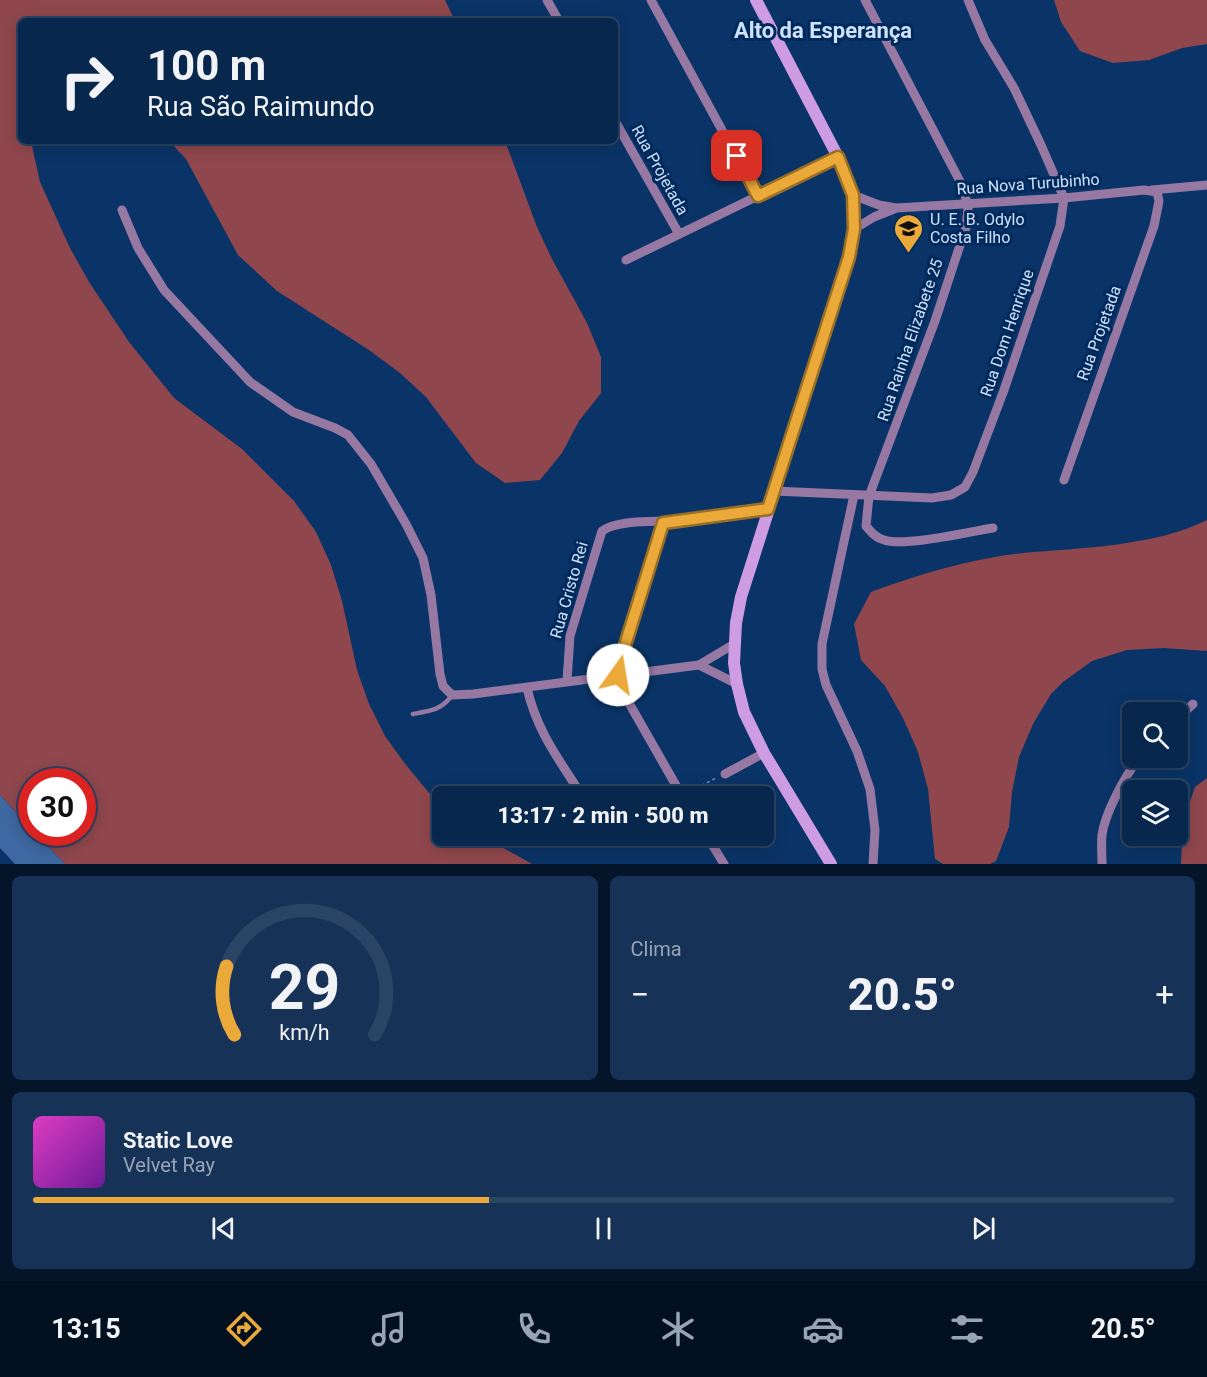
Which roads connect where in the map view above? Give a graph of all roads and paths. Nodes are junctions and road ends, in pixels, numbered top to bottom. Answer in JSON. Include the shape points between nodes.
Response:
{"nodes":[{"id":1,"x":547,"y":0,"type":"edge"},
{"id":2,"x":651,"y":0,"type":"edge"},
{"id":3,"x":756,"y":0,"type":"edge"},
{"id":4,"x":865,"y":0,"type":"edge"},
{"id":5,"x":968,"y":0,"type":"edge"},
{"id":6,"x":557,"y":18,"type":"edge"},
{"id":7,"x":618,"y":126,"type":"edge"},
{"id":8,"x":838,"y":157,"type":"junction"},
{"id":9,"x":1207,"y":185,"type":"edge"},
{"id":10,"x":1154,"y":193,"type":"junction"},
{"id":11,"x":853,"y":195,"type":"junction"},
{"id":12,"x":758,"y":196,"type":"junction"},
{"id":13,"x":1064,"y":198,"type":"junction"},
{"id":14,"x":968,"y":204,"type":"junction"},
{"id":15,"x":896,"y":208,"type":"junction"},
{"id":16,"x":122,"y":210,"type":"dead end"},
{"id":17,"x":854,"y":229,"type":"junction"},
{"id":18,"x":679,"y":234,"type":"junction"},
{"id":19,"x":626,"y":260,"type":"dead end"},
{"id":20,"x":1064,"y":480,"type":"dead end"},
{"id":21,"x":774,"y":492,"type":"junction"},
{"id":22,"x":854,"y":495,"type":"junction"},
{"id":23,"x":869,"y":496,"type":"junction"},
{"id":24,"x":768,"y":509,"type":"junction"},
{"id":25,"x":663,"y":523,"type":"junction"},
{"id":26,"x":993,"y":528,"type":"dead end"},
{"id":27,"x":734,"y":644,"type":"junction"},
{"id":28,"x":699,"y":665,"type":"junction"},
{"id":29,"x":618,"y":675,"type":"junction"},
{"id":30,"x":567,"y":681,"type":"junction"},
{"id":31,"x":737,"y":684,"type":"junction"},
{"id":32,"x":527,"y":688,"type":"junction"},
{"id":33,"x":452,"y":696,"type":"junction"},
{"id":34,"x":1193,"y":704,"type":"dead end"},
{"id":35,"x":1188,"y":709,"type":"edge"},
{"id":36,"x":414,"y":714,"type":"dead end"},
{"id":37,"x":764,"y":753,"type":"junction"},
{"id":38,"x":1133,"y":768,"type":"edge"},
{"id":39,"x":725,"y":774,"type":"joint"},
{"id":40,"x":576,"y":786,"type":"edge"},
{"id":41,"x":676,"y":786,"type":"edge"},
{"id":42,"x":702,"y":786,"type":"edge"},
{"id":43,"x":712,"y":846,"type":"edge"},
{"id":44,"x":724,"y":864,"type":"edge"},
{"id":45,"x":831,"y":864,"type":"edge"},
{"id":46,"x":873,"y":864,"type":"edge"},
{"id":47,"x":1102,"y":864,"type":"edge"}],
"edges":[{"from":1,"to":6,"type":"street"},
{"from":2,"to":12,"type":"street"},
{"from":3,"to":8,"type":"street"},
{"from":4,"to":14,"type":"street","name":"Rua Rainha Elizabete 25","via":[[964,189]]},
{"from":5,"to":13,"type":"street"},
{"from":7,"to":18,"type":"street","name":"Rua Projetada"},
{"from":8,"to":11,"type":"street"},
{"from":8,"to":12,"type":"street","name":"Rua Projetada"},
{"from":9,"to":10,"type":"street","name":"Rua Nova Turubinho"},
{"from":10,"to":13,"type":"street","name":"Rua Nova Turubinho"},
{"from":10,"to":20,"type":"street","name":"Rua Projetada","via":[[1154,226]]},
{"from":11,"to":15,"type":"street","name":"Rua Nova Turubinho","via":[[879,206]]},
{"from":11,"to":17,"type":"street"},
{"from":12,"to":18,"type":"street","name":"Rua Projetada"},
{"from":13,"to":14,"type":"street","name":"Rua Nova Turubinho"},
{"from":13,"to":23,"type":"street","name":"Rua Dom Henrique","via":[[1060,226],[1004,390],[965,487],[951,495],[932,498]]},
{"from":14,"to":15,"type":"street","name":"Rua Nova Turubinho"},
{"from":14,"to":23,"type":"street","name":"Rua Rainha Elizabete 25","via":[[966,228],[935,321]]},
{"from":15,"to":17,"type":"street","name":"Rua Nova Turubinho"},
{"from":16,"to":33,"type":"street","via":[[138,248],[164,290],[237,369],[293,412],[348,435],[371,464],[423,558],[440,674],[443,686]]},
{"from":17,"to":21,"type":"street","via":[[849,257]]},
{"from":18,"to":19,"type":"street","name":"Rua Projetada"},
{"from":21,"to":22,"type":"street","name":"Rua Dom Henrique"},
{"from":21,"to":24,"type":"street"},
{"from":22,"to":23,"type":"street","name":"Rua Dom Henrique"},
{"from":22,"to":46,"type":"street","via":[[822,644],[822,669],[870,789],[875,830]]},
{"from":23,"to":26,"type":"street","name":"Rua Rainha Elizabete 25","via":[[866,526],[883,540],[899,543]]},
{"from":24,"to":25,"type":"street"},
{"from":24,"to":27,"type":"street","via":[[741,597]]},
{"from":25,"to":29,"type":"street"},
{"from":25,"to":30,"type":"street","name":"Rua Cristo Rei","via":[[624,524],[606,528],[600,537],[570,636]]},
{"from":27,"to":28,"type":"street"},
{"from":27,"to":31,"type":"street"},
{"from":28,"to":29,"type":"street"},
{"from":28,"to":31,"type":"street"},
{"from":29,"to":30,"type":"street"},
{"from":29,"to":41,"type":"street","via":[[625,696]]},
{"from":30,"to":32,"type":"street"},
{"from":31,"to":37,"type":"street","via":[[744,712]]},
{"from":32,"to":33,"type":"street"},
{"from":32,"to":40,"type":"street","via":[[544,737]]},
{"from":33,"to":36,"type":"lane","via":[[438,709]]},
{"from":34,"to":35,"type":"street"},
{"from":37,"to":39,"type":"street"},
{"from":37,"to":45,"type":"street"},
{"from":38,"to":47,"type":"street","via":[[1104,827]]},
{"from":39,"to":42,"type":"path"},
{"from":43,"to":44,"type":"street"}]}
